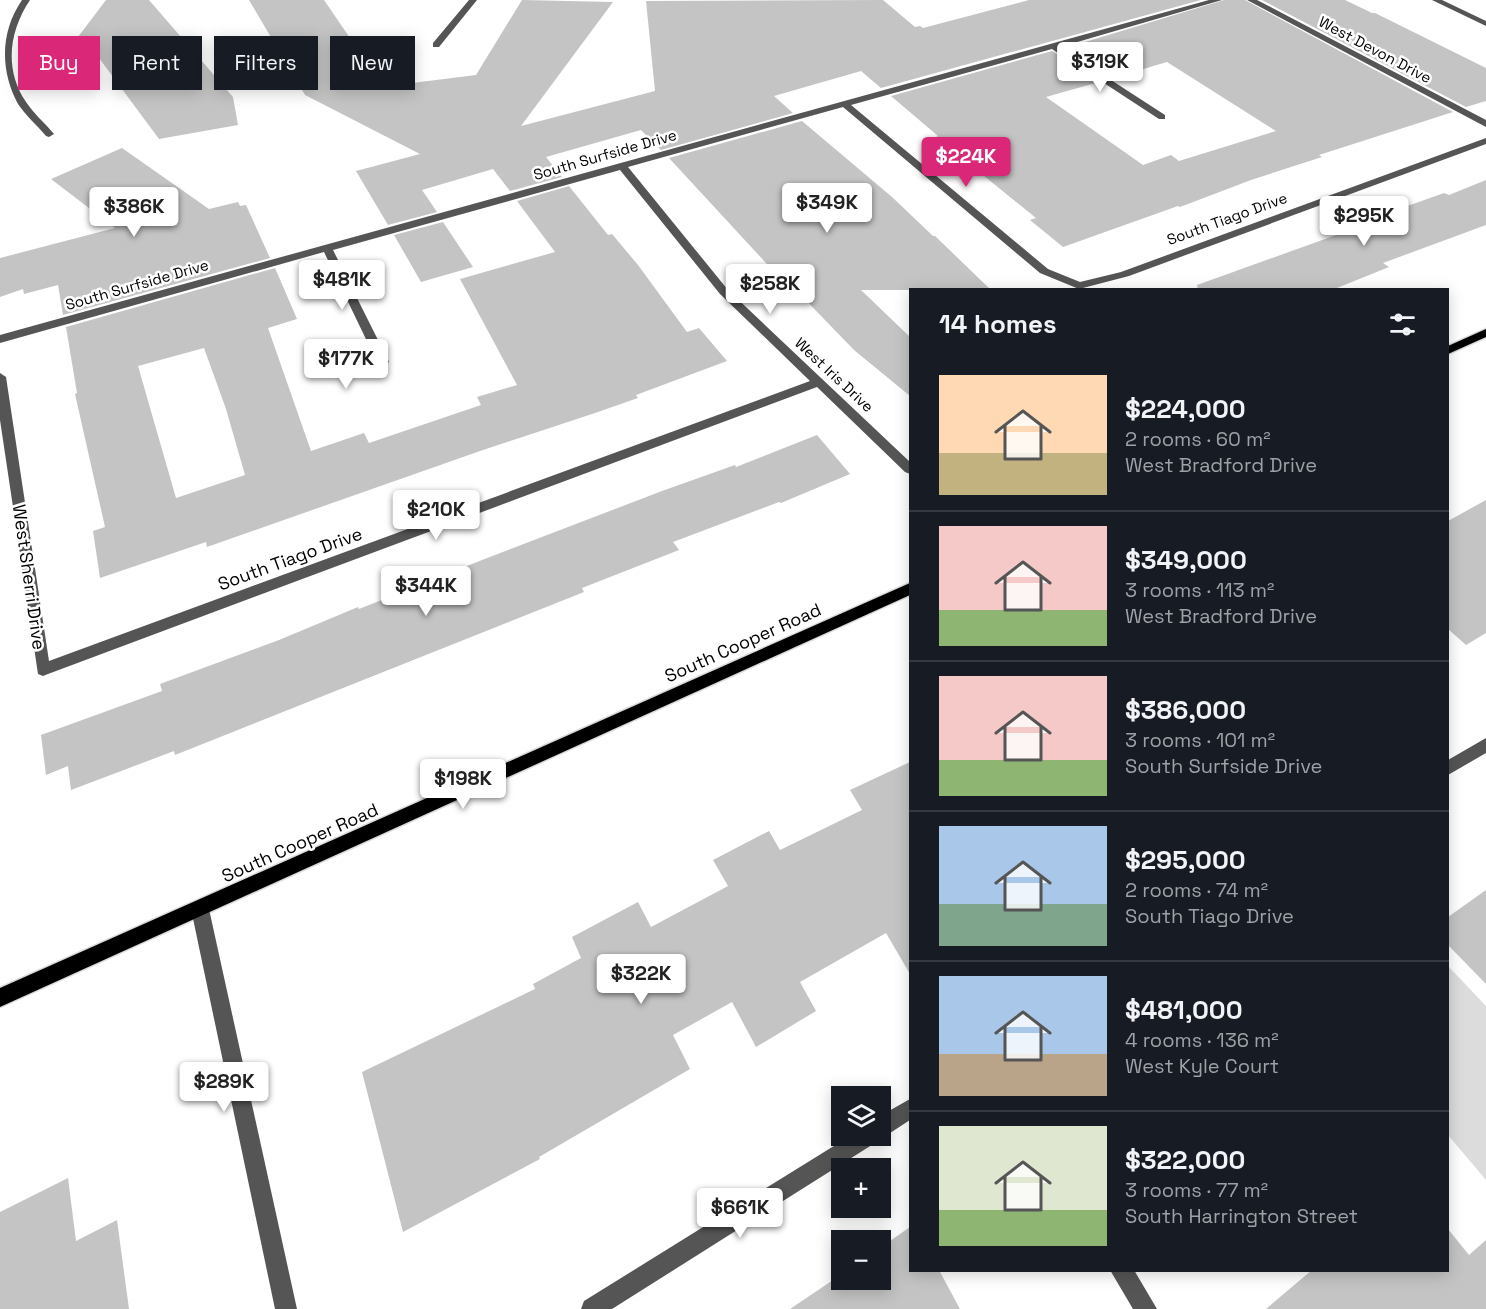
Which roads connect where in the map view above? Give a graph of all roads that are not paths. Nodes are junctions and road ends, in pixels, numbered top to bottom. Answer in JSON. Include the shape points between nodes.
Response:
{"nodes":[{"id":1,"x":26,"y":0,"type":"edge"},
{"id":2,"x":473,"y":0,"type":"edge"},
{"id":3,"x":1218,"y":0,"type":"edge"},
{"id":4,"x":1251,"y":0,"type":"edge"},
{"id":5,"x":1436,"y":0,"type":"edge"},
{"id":6,"x":1476,"y":11,"type":"dead end"},
{"id":7,"x":1467,"y":15,"type":"junction"},
{"id":8,"x":1486,"y":24,"type":"edge"},
{"id":9,"x":436,"y":45,"type":"dead end"},
{"id":10,"x":1053,"y":46,"type":"junction"},
{"id":11,"x":844,"y":104,"type":"junction"},
{"id":12,"x":1162,"y":117,"type":"dead end"},
{"id":13,"x":1486,"y":124,"type":"edge"},
{"id":14,"x":49,"y":134,"type":"dead end"},
{"id":15,"x":1486,"y":141,"type":"edge"},
{"id":16,"x":622,"y":166,"type":"junction"},
{"id":17,"x":327,"y":248,"type":"junction"},
{"id":18,"x":1486,"y":333,"type":"edge"},
{"id":19,"x":0,"y":339,"type":"edge"},
{"id":20,"x":1449,"y":350,"type":"edge"},
{"id":21,"x":384,"y":362,"type":"dead end"},
{"id":22,"x":0,"y":377,"type":"edge"},
{"id":23,"x":819,"y":382,"type":"junction"},
{"id":24,"x":909,"y":468,"type":"edge"},
{"id":25,"x":909,"y":589,"type":"edge"},
{"id":26,"x":43,"y":670,"type":"joint"},
{"id":27,"x":1486,"y":745,"type":"edge"},
{"id":28,"x":1449,"y":767,"type":"edge"},
{"id":29,"x":200,"y":909,"type":"junction"},
{"id":30,"x":0,"y":998,"type":"edge"},
{"id":31,"x":909,"y":1110,"type":"edge"},
{"id":32,"x":891,"y":1121,"type":"edge"},
{"id":33,"x":852,"y":1146,"type":"edge"},
{"id":34,"x":1122,"y":1272,"type":"edge"},
{"id":35,"x":286,"y":1309,"type":"edge"},
{"id":36,"x":592,"y":1309,"type":"edge"},
{"id":37,"x":1146,"y":1309,"type":"edge"}],
"edges":[{"from":1,"to":14,"type":"street","via":[[8,33],[7,62],[19,98]]},
{"from":2,"to":9,"type":"street"},
{"from":3,"to":10,"type":"street","name":"South Surfside Drive"},
{"from":4,"to":13,"type":"street","name":"West Devon Drive"},
{"from":5,"to":7,"type":"street"},
{"from":6,"to":7,"type":"street"},
{"from":7,"to":8,"type":"street"},
{"from":10,"to":11,"type":"street","name":"South Surfside Drive"},
{"from":10,"to":12,"type":"street"},
{"from":11,"to":15,"type":"street","name":"South Tiago Drive","via":[[1044,271],[1079,286],[1125,274]]},
{"from":11,"to":16,"type":"street","name":"South Surfside Drive"},
{"from":16,"to":17,"type":"street","name":"South Surfside Drive"},
{"from":16,"to":23,"type":"street","name":"West Iris Drive","via":[[724,292]]},
{"from":17,"to":19,"type":"street","name":"South Surfside Drive"},
{"from":17,"to":21,"type":"street"},
{"from":18,"to":20,"type":"main road"},
{"from":22,"to":26,"type":"street","name":"West Sherri Drive"},
{"from":23,"to":24,"type":"street","name":"West Iris Drive"},
{"from":23,"to":26,"type":"street","name":"South Tiago Drive"},
{"from":25,"to":29,"type":"main road","name":"South Cooper Road"},
{"from":27,"to":28,"type":"street"},
{"from":29,"to":30,"type":"main road","name":"South Cooper Road"},
{"from":29,"to":35,"type":"street"},
{"from":31,"to":32,"type":"street"},
{"from":33,"to":36,"type":"street"},
{"from":34,"to":37,"type":"street"}]}
